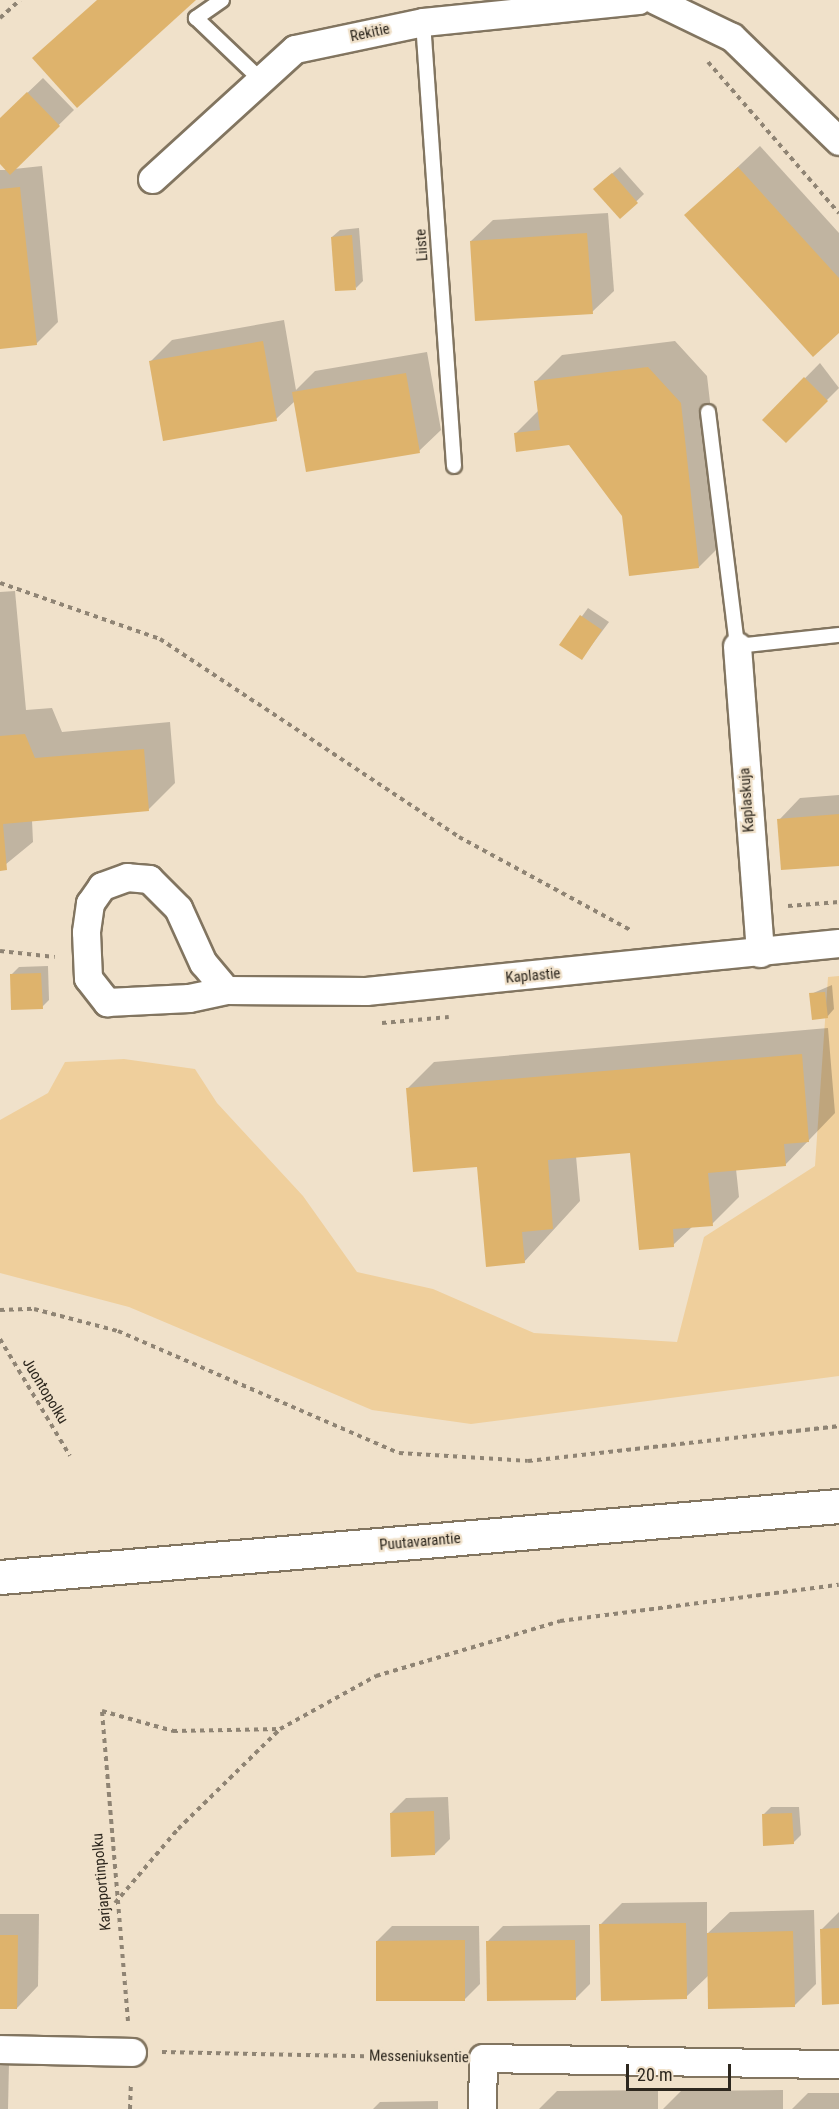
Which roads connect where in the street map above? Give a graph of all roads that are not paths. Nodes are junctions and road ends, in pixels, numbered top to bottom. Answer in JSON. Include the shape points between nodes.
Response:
{"nodes":[{"id":1,"x":222,"y":0,"type":"edge"},
{"id":2,"x":638,"y":0,"type":"edge"},
{"id":3,"x":655,"y":0,"type":"edge"},
{"id":4,"x":423,"y":22,"type":"junction"},
{"id":5,"x":261,"y":80,"type":"junction"},
{"id":6,"x":839,"y":141,"type":"edge"},
{"id":7,"x":152,"y":179,"type":"dead end"},
{"id":8,"x":708,"y":412,"type":"dead end"},
{"id":9,"x":454,"y":466,"type":"dead end"},
{"id":10,"x":839,"y":635,"type":"edge"},
{"id":11,"x":737,"y":646,"type":"junction"},
{"id":12,"x":839,"y":943,"type":"edge"},
{"id":13,"x":760,"y":953,"type":"junction"},
{"id":14,"x":226,"y":990,"type":"junction"},
{"id":15,"x":839,"y":1506,"type":"edge"},
{"id":16,"x":0,"y":1577,"type":"edge"},
{"id":17,"x":0,"y":2049,"type":"edge"},
{"id":18,"x":132,"y":2052,"type":"road end"},
{"id":19,"x":839,"y":2064,"type":"edge"},
{"id":20,"x":483,"y":2109,"type":"edge"}],
"edges":[{"from":1,"to":5,"type":"lane","via":[[196,18]]},
{"from":2,"to":4,"type":"street","name":"Rekitie"},
{"from":3,"to":6,"type":"street","via":[[732,37]]},
{"from":4,"to":5,"type":"street","name":"Rekitie","via":[[295,50]]},
{"from":4,"to":9,"type":"lane","name":"Liiste"},
{"from":5,"to":7,"type":"street","name":"Rekitie"},
{"from":8,"to":11,"type":"lane"},
{"from":10,"to":11,"type":"lane"},
{"from":11,"to":13,"type":"street","name":"Kaplaskuja"},
{"from":12,"to":13,"type":"street","name":"Kaplastie"},
{"from":13,"to":14,"type":"street","name":"Kaplastie","via":[[366,991]]},
{"from":14,"to":14,"type":"street","name":"Kaplastie","via":[[189,998],[107,1002],[88,978],[87,957],[90,903],[102,886],[127,877],[148,879],[178,908],[203,963]]},
{"from":15,"to":16,"type":"main road","name":"Puutavarantie"},
{"from":17,"to":18,"type":"street"},
{"from":19,"to":20,"type":"street","name":"Messeniuksentie","via":[[483,2058]]}]}
